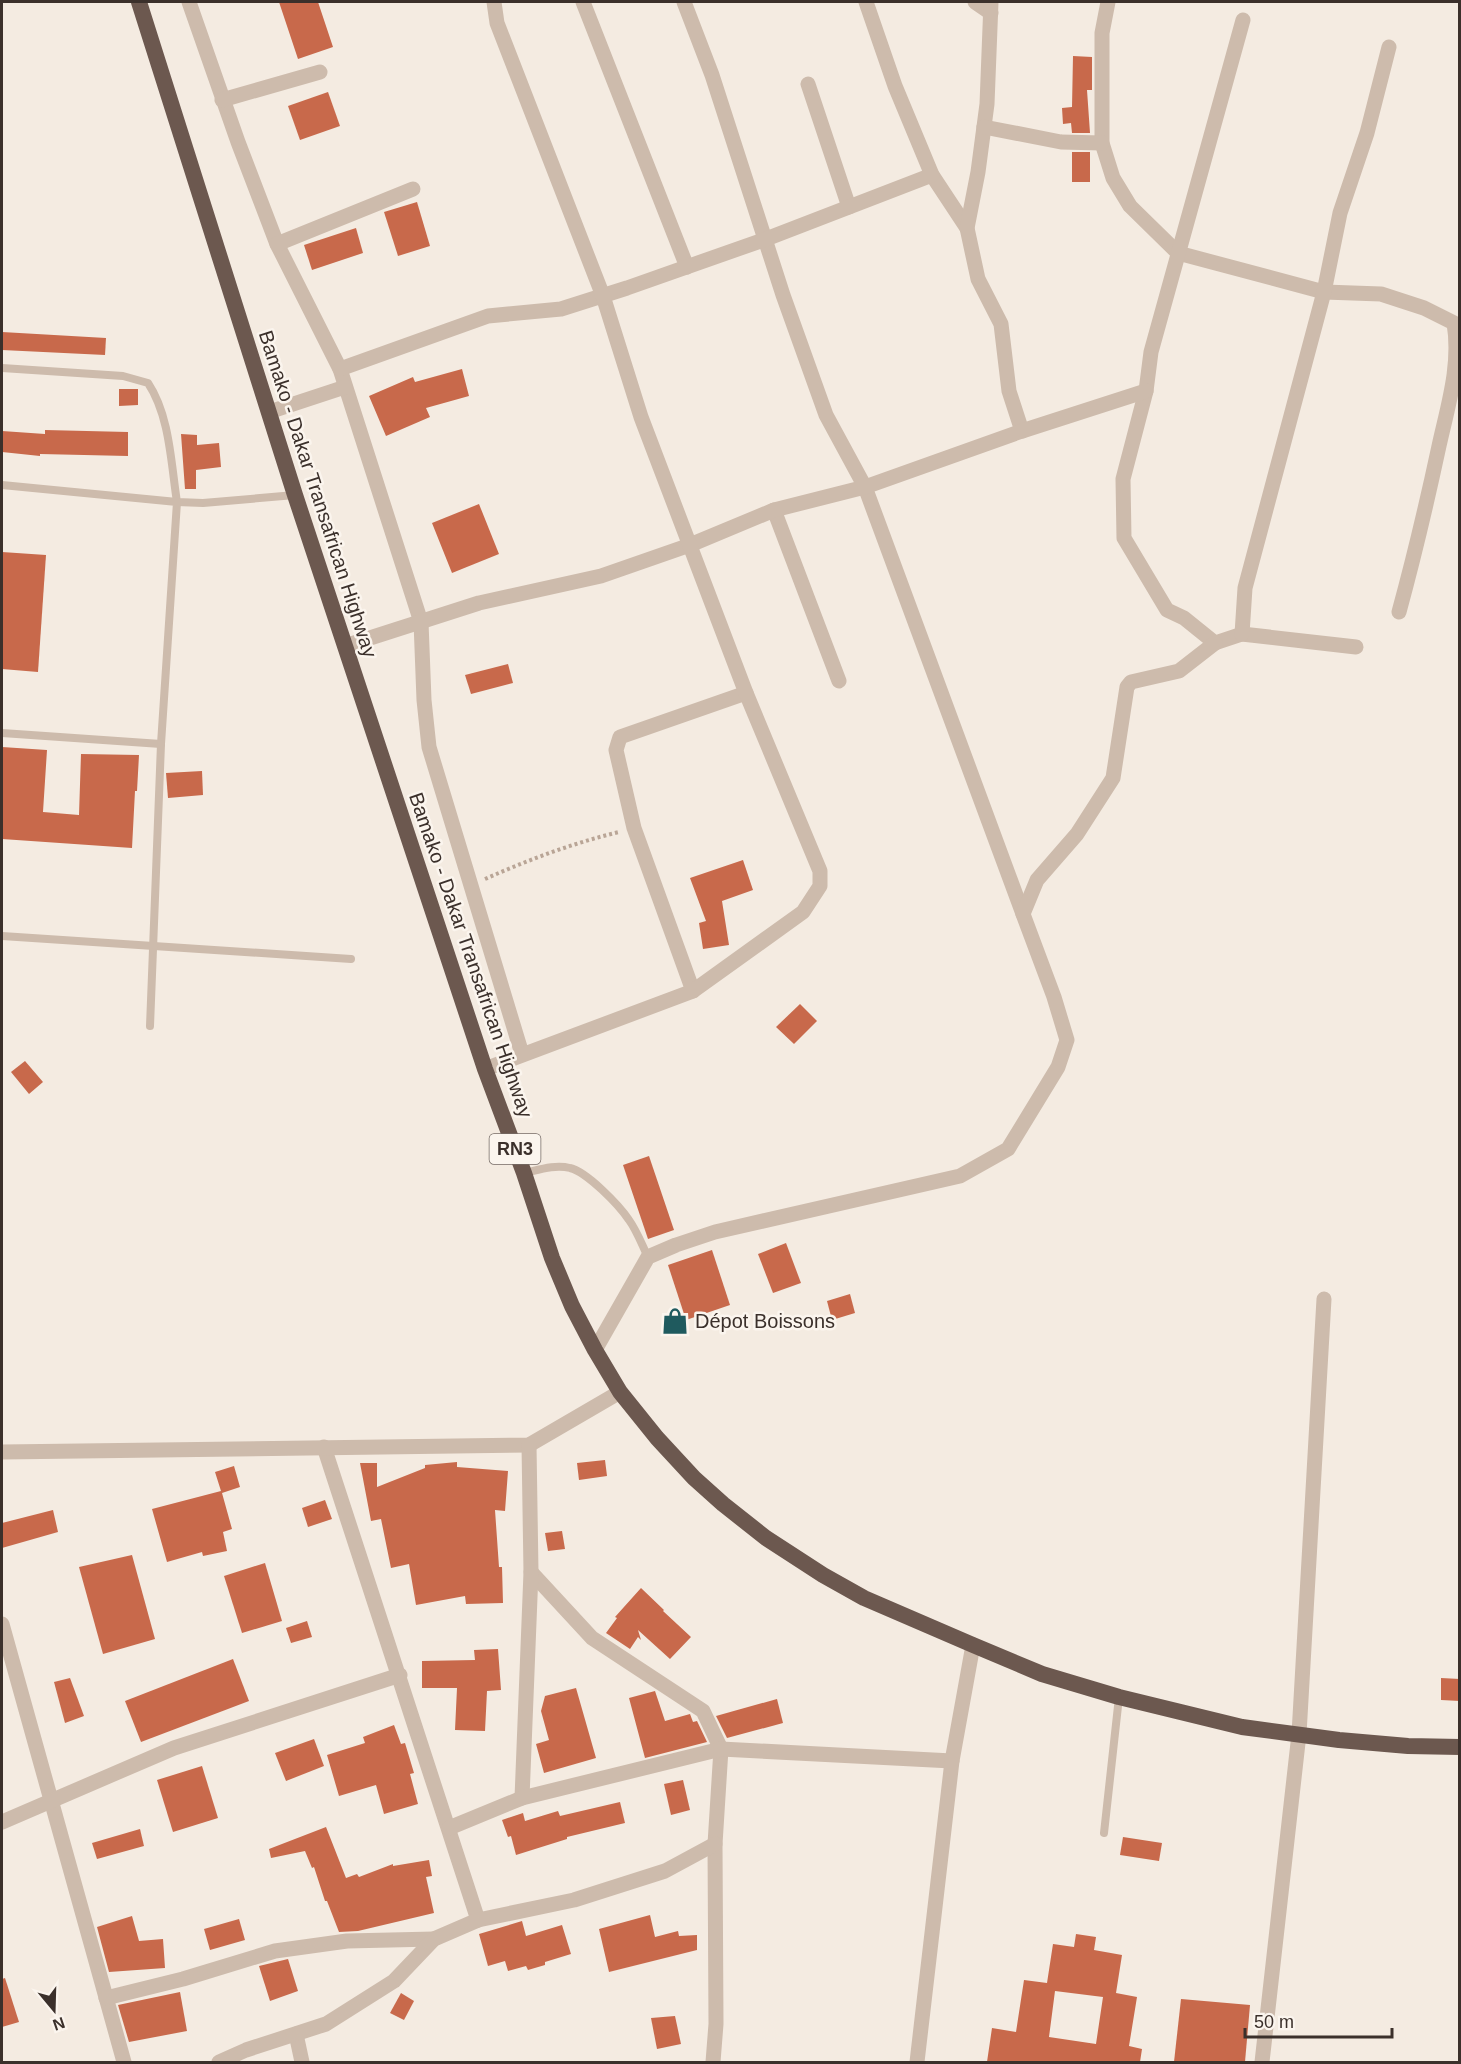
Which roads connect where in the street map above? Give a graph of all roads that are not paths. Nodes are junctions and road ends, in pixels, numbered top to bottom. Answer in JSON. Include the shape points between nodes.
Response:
{"nodes":[{"id":1,"x":139,"y":2,"type":"edge"},
{"id":2,"x":189,"y":2,"type":"edge"},
{"id":3,"x":494,"y":2,"type":"edge"},
{"id":4,"x":583,"y":2,"type":"edge"},
{"id":5,"x":684,"y":2,"type":"edge"},
{"id":6,"x":867,"y":2,"type":"edge"},
{"id":7,"x":975,"y":2,"type":"edge"},
{"id":8,"x":1107,"y":2,"type":"edge"},
{"id":9,"x":991,"y":8,"type":"edge"},
{"id":10,"x":1243,"y":20,"type":"dead end"},
{"id":11,"x":1389,"y":47,"type":"dead end"},
{"id":12,"x":320,"y":72,"type":"dead end"},
{"id":13,"x":808,"y":84,"type":"dead end"},
{"id":14,"x":222,"y":100,"type":"junction"},
{"id":15,"x":984,"y":128,"type":"junction"},
{"id":16,"x":1102,"y":143,"type":"junction"},
{"id":17,"x":932,"y":175,"type":"junction"},
{"id":18,"x":413,"y":189,"type":"dead end"},
{"id":19,"x":849,"y":207,"type":"junction"},
{"id":20,"x":967,"y":228,"type":"junction"},
{"id":21,"x":766,"y":239,"type":"junction"},
{"id":22,"x":277,"y":244,"type":"junction"},
{"id":23,"x":1178,"y":253,"type":"junction"},
{"id":24,"x":687,"y":267,"type":"junction"},
{"id":25,"x":1324,"y":292,"type":"junction"},
{"id":26,"x":603,"y":296,"type":"junction"},
{"id":27,"x":2,"y":368,"type":"edge"},
{"id":28,"x":340,"y":369,"type":"junction"},
{"id":29,"x":345,"y":387,"type":"junction"},
{"id":30,"x":1146,"y":392,"type":"junction"},
{"id":31,"x":269,"y":412,"type":"junction"},
{"id":32,"x":1022,"y":431,"type":"junction"},
{"id":33,"x":2,"y":485,"type":"edge"},
{"id":34,"x":865,"y":487,"type":"junction"},
{"id":35,"x":295,"y":495,"type":"junction"},
{"id":36,"x":177,"y":502,"type":"junction"},
{"id":37,"x":774,"y":510,"type":"junction"},
{"id":38,"x":690,"y":545,"type":"junction"},
{"id":39,"x":1399,"y":612,"type":"dead end"},
{"id":40,"x":421,"y":622,"type":"junction"},
{"id":41,"x":1242,"y":634,"type":"junction"},
{"id":42,"x":1215,"y":643,"type":"junction"},
{"id":43,"x":345,"y":646,"type":"junction"},
{"id":44,"x":1356,"y":647,"type":"dead end"},
{"id":45,"x":839,"y":681,"type":"dead end"},
{"id":46,"x":746,"y":693,"type":"junction"},
{"id":47,"x":2,"y":733,"type":"edge"},
{"id":48,"x":161,"y":744,"type":"junction"},
{"id":49,"x":1023,"y":914,"type":"junction"},
{"id":50,"x":2,"y":936,"type":"edge"},
{"id":51,"x":153,"y":946,"type":"junction"},
{"id":52,"x":351,"y":959,"type":"dead end"},
{"id":53,"x":693,"y":991,"type":"junction"},
{"id":54,"x":150,"y":1026,"type":"dead end"},
{"id":55,"x":522,"y":1054,"type":"junction"},
{"id":56,"x":485,"y":1069,"type":"junction"},
{"id":57,"x":524,"y":1173,"type":"junction"},
{"id":58,"x":648,"y":1257,"type":"junction"},
{"id":59,"x":1324,"y":1299,"type":"dead end"},
{"id":60,"x":595,"y":1350,"type":"junction"},
{"id":61,"x":620,"y":1392,"type":"junction"},
{"id":62,"x":529,"y":1444,"type":"junction"},
{"id":63,"x":324,"y":1447,"type":"junction"},
{"id":64,"x":2,"y":1452,"type":"edge"},
{"id":65,"x":531,"y":1572,"type":"junction"},
{"id":66,"x":2,"y":1624,"type":"edge"},
{"id":67,"x":4,"y":1645,"type":"edge"},
{"id":68,"x":973,"y":1645,"type":"junction"},
{"id":69,"x":400,"y":1675,"type":"junction"},
{"id":70,"x":1119,"y":1697,"type":"junction"},
{"id":71,"x":1299,"y":1734,"type":"junction"},
{"id":72,"x":1460,"y":1747,"type":"edge"},
{"id":73,"x":721,"y":1749,"type":"junction"},
{"id":74,"x":952,"y":1761,"type":"junction"},
{"id":75,"x":522,"y":1798,"type":"junction"},
{"id":76,"x":52,"y":1802,"type":"junction"},
{"id":77,"x":2,"y":1822,"type":"edge"},
{"id":78,"x":449,"y":1828,"type":"junction"},
{"id":79,"x":1104,"y":1833,"type":"dead end"},
{"id":80,"x":715,"y":1844,"type":"junction"},
{"id":81,"x":478,"y":1920,"type":"junction"},
{"id":82,"x":434,"y":1939,"type":"junction"},
{"id":83,"x":106,"y":1998,"type":"junction"},
{"id":84,"x":296,"y":2034,"type":"junction"},
{"id":85,"x":124,"y":2062,"type":"edge"},
{"id":86,"x":219,"y":2062,"type":"edge"},
{"id":87,"x":302,"y":2062,"type":"edge"},
{"id":88,"x":713,"y":2062,"type":"edge"},
{"id":89,"x":917,"y":2062,"type":"edge"},
{"id":90,"x":1262,"y":2062,"type":"edge"}],
"edges":[{"from":1,"to":31,"type":"highway","name":"Bamako - Dakar Transafrican Highway","number":"RN3"},
{"from":2,"to":14,"type":"street"},
{"from":3,"to":26,"type":"street","via":[[497,23]]},
{"from":4,"to":24,"type":"street"},
{"from":5,"to":21,"type":"street"},
{"from":6,"to":17,"type":"street","via":[[895,86]]},
{"from":7,"to":9,"type":"street"},
{"from":8,"to":16,"type":"street","via":[[1102,33]]},
{"from":9,"to":15,"type":"street"},
{"from":10,"to":23,"type":"street"},
{"from":11,"to":25,"type":"street","via":[[1367,133],[1340,213]]},
{"from":12,"to":14,"type":"street"},
{"from":13,"to":19,"type":"street"},
{"from":14,"to":22,"type":"street"},
{"from":15,"to":16,"type":"street","via":[[1061,142]]},
{"from":15,"to":20,"type":"street"},
{"from":16,"to":23,"type":"street","via":[[1113,178],[1130,206]]},
{"from":17,"to":19,"type":"street"},
{"from":17,"to":20,"type":"street"},
{"from":18,"to":22,"type":"street"},
{"from":19,"to":21,"type":"street"},
{"from":20,"to":32,"type":"street","via":[[978,279],[1001,324],[1009,391]]},
{"from":21,"to":24,"type":"street"},
{"from":21,"to":34,"type":"street","via":[[826,415]]},
{"from":22,"to":28,"type":"street"},
{"from":23,"to":25,"type":"street"},
{"from":23,"to":30,"type":"street","via":[[1151,351]]},
{"from":24,"to":26,"type":"street"},
{"from":25,"to":39,"type":"street","via":[[1381,294],[1454,323],[1458,344],[1455,373]]},
{"from":25,"to":41,"type":"street","via":[[1245,588]]},
{"from":26,"to":28,"type":"street","via":[[561,309],[488,316]]},
{"from":26,"to":38,"type":"street","via":[[641,417]]},
{"from":27,"to":36,"type":"lane","via":[[123,376],[148,383],[157,397]]},
{"from":28,"to":29,"type":"street"},
{"from":29,"to":31,"type":"street"},
{"from":29,"to":40,"type":"street"},
{"from":30,"to":32,"type":"street"},
{"from":30,"to":42,"type":"street","via":[[1123,479],[1124,538],[1167,610],[1184,618]]},
{"from":31,"to":35,"type":"highway","name":"Bamako - Dakar Transafrican Highway","number":"RN3"},
{"from":32,"to":34,"type":"street"},
{"from":33,"to":36,"type":"lane"},
{"from":34,"to":37,"type":"street"},
{"from":34,"to":49,"type":"street"},
{"from":35,"to":36,"type":"lane"},
{"from":35,"to":43,"type":"highway","name":"Bamako - Dakar Transafrican Highway","number":"RN3"},
{"from":36,"to":48,"type":"lane"},
{"from":37,"to":38,"type":"street"},
{"from":37,"to":45,"type":"street"},
{"from":38,"to":40,"type":"street","via":[[601,576],[479,603]]},
{"from":38,"to":46,"type":"street"},
{"from":40,"to":43,"type":"street"},
{"from":40,"to":55,"type":"street","via":[[429,747]]},
{"from":41,"to":42,"type":"street"},
{"from":41,"to":44,"type":"street"},
{"from":42,"to":49,"type":"street","via":[[1179,670],[1131,682],[1127,687],[1113,778],[1077,834],[1037,880]]},
{"from":43,"to":56,"type":"highway","name":"Bamako - Dakar Transafrican Highway","number":"RN3"},
{"from":46,"to":53,"type":"street","via":[[820,871],[820,886],[803,912]]},
{"from":46,"to":53,"type":"street","via":[[620,737],[616,750],[634,828]]},
{"from":47,"to":48,"type":"lane"},
{"from":48,"to":51,"type":"lane"},
{"from":49,"to":58,"type":"street","via":[[1067,1040],[1058,1067],[1008,1149],[960,1176],[715,1232]]},
{"from":50,"to":51,"type":"lane"},
{"from":51,"to":52,"type":"lane"},
{"from":51,"to":54,"type":"lane"},
{"from":53,"to":55,"type":"street"},
{"from":55,"to":56,"type":"street"},
{"from":56,"to":57,"type":"highway","name":"Bamako - Dakar Transafrican Highway","number":"RN3"},
{"from":57,"to":58,"type":"lane","via":[[548,1167],[570,1168],[585,1176],[630,1220]]},
{"from":57,"to":60,"type":"highway","name":"Bamako - Dakar Transafrican Highway","number":"RN3","via":[[552,1258]]},
{"from":58,"to":60,"type":"street"},
{"from":59,"to":71,"type":"street"},
{"from":60,"to":61,"type":"highway","name":"Bamako - Dakar Transafrican Highway","number":"RN3"},
{"from":61,"to":62,"type":"street"},
{"from":61,"to":68,"type":"highway","name":"Bamako - Dakar Transafrican Highway","number":"RN3","via":[[694,1478],[766,1538],[864,1598]]},
{"from":62,"to":63,"type":"street"},
{"from":62,"to":65,"type":"street"},
{"from":63,"to":64,"type":"street"},
{"from":63,"to":69,"type":"street"},
{"from":65,"to":73,"type":"street","via":[[592,1638],[703,1711]]},
{"from":65,"to":75,"type":"street"},
{"from":66,"to":67,"type":"street"},
{"from":67,"to":76,"type":"street"},
{"from":68,"to":70,"type":"highway","name":"Bamako - Dakar Transafrican Highway","number":"RN3","via":[[1042,1674]]},
{"from":68,"to":74,"type":"street"},
{"from":69,"to":76,"type":"street","via":[[174,1748]]},
{"from":69,"to":78,"type":"street"},
{"from":70,"to":71,"type":"highway","name":"Bamako - Dakar Transafrican Highway","number":"RN3","via":[[1242,1727]]},
{"from":70,"to":79,"type":"lane"},
{"from":71,"to":72,"type":"highway","name":"Bamako - Dakar Transafrican Highway","number":"RN3","via":[[1408,1746]]},
{"from":71,"to":90,"type":"street"},
{"from":73,"to":74,"type":"street"},
{"from":73,"to":75,"type":"street"},
{"from":73,"to":80,"type":"street"},
{"from":74,"to":89,"type":"street"},
{"from":75,"to":78,"type":"street"},
{"from":76,"to":77,"type":"street"},
{"from":76,"to":83,"type":"street"},
{"from":78,"to":81,"type":"street"},
{"from":80,"to":81,"type":"street","via":[[665,1871],[574,1900]]},
{"from":80,"to":88,"type":"street"},
{"from":81,"to":82,"type":"street"},
{"from":82,"to":83,"type":"street","via":[[347,1941],[275,1951]]},
{"from":82,"to":84,"type":"street","via":[[394,1981],[326,2024]]},
{"from":83,"to":85,"type":"street"},
{"from":84,"to":86,"type":"street"},
{"from":84,"to":87,"type":"street"}]}
